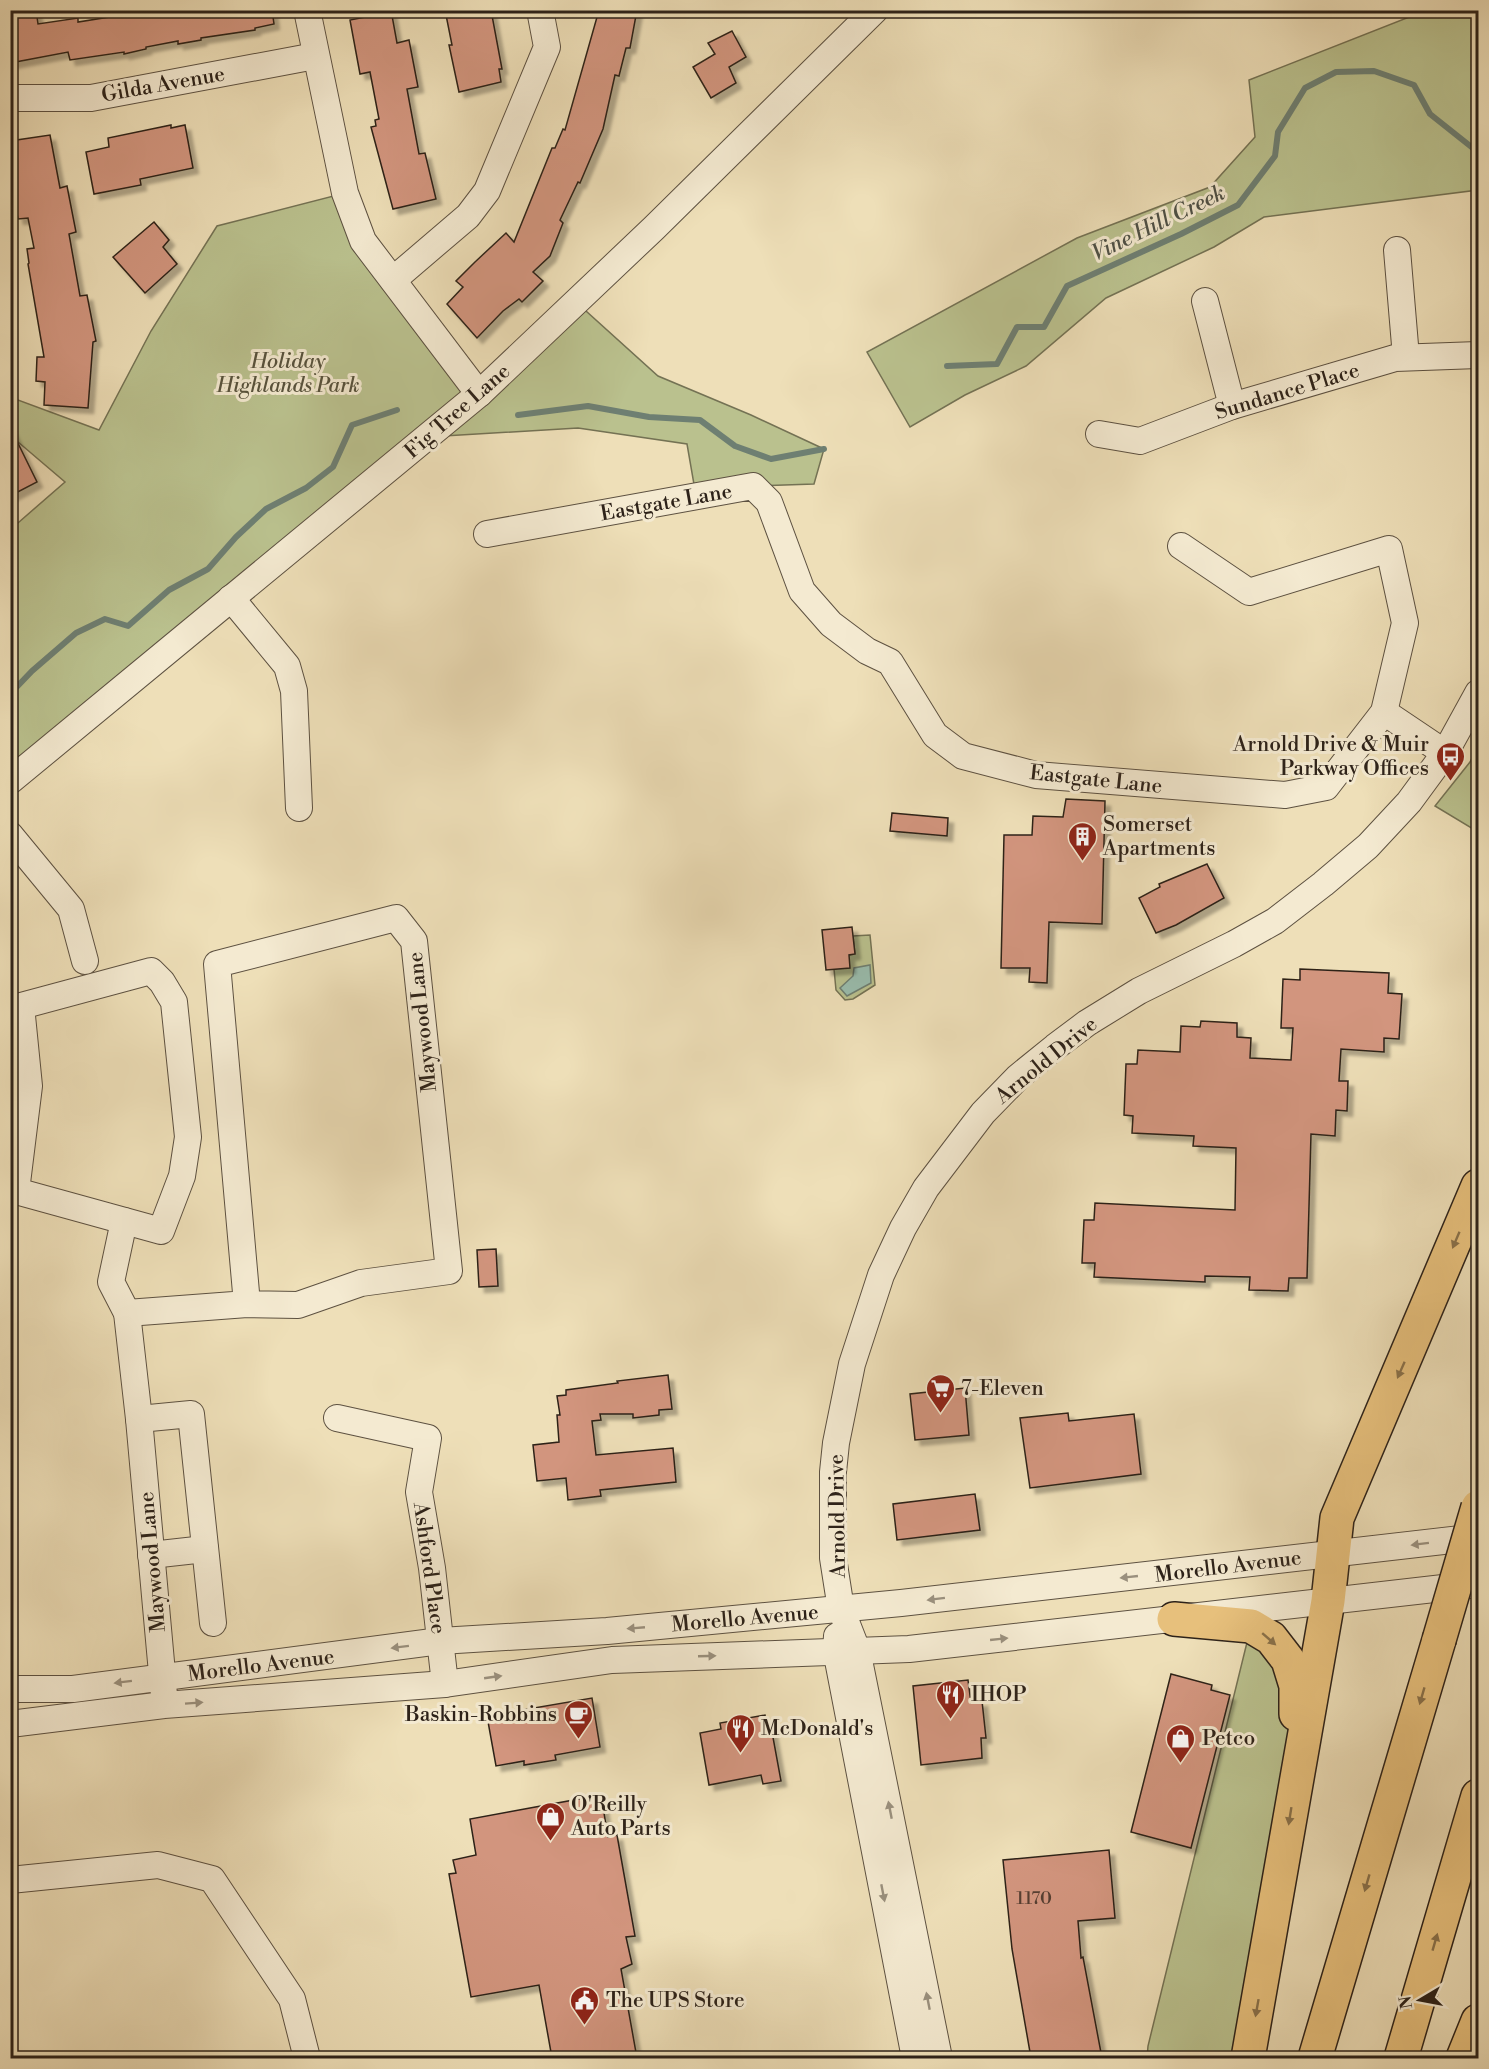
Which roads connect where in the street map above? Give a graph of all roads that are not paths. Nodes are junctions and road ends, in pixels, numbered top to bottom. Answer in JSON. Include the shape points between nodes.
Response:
{"nodes":[{"id":1,"x":307,"y":10,"type":"edge"},
{"id":2,"x":540,"y":10,"type":"edge"},
{"id":3,"x":875,"y":10,"type":"edge"},
{"id":4,"x":315,"y":56,"type":"junction"},
{"id":5,"x":10,"y":98,"type":"edge"},
{"id":6,"x":1397,"y":250,"type":"dead end"},
{"id":7,"x":393,"y":280,"type":"junction"},
{"id":8,"x":1205,"y":301,"type":"dead end"},
{"id":9,"x":1479,"y":355,"type":"edge"},
{"id":10,"x":1406,"y":357,"type":"junction"},
{"id":11,"x":479,"y":394,"type":"junction"},
{"id":12,"x":1232,"y":406,"type":"junction"},
{"id":13,"x":1100,"y":434,"type":"dead end"},
{"id":14,"x":487,"y":534,"type":"dead end"},
{"id":15,"x":1181,"y":546,"type":"dead end"},
{"id":16,"x":231,"y":598,"type":"junction"},
{"id":17,"x":1479,"y":693,"type":"edge"},
{"id":18,"x":1384,"y":712,"type":"junction"},
{"id":19,"x":1446,"y":753,"type":"junction"},
{"id":20,"x":10,"y":781,"type":"edge"},
{"id":21,"x":299,"y":808,"type":"dead end"},
{"id":22,"x":10,"y":835,"type":"edge"},
{"id":23,"x":85,"y":961,"type":"dead end"},
{"id":24,"x":1479,"y":1186,"type":"edge"},
{"id":25,"x":124,"y":1221,"type":"junction"},
{"id":26,"x":247,"y":1304,"type":"junction"},
{"id":27,"x":127,"y":1313,"type":"junction"},
{"id":28,"x":337,"y":1418,"type":"dead end"},
{"id":29,"x":139,"y":1419,"type":"junction"},
{"id":30,"x":1479,"y":1507,"type":"edge"},
{"id":31,"x":1479,"y":1537,"type":"edge"},
{"id":32,"x":205,"y":1549,"type":"junction"},
{"id":33,"x":1334,"y":1554,"type":"junction"},
{"id":34,"x":151,"y":1555,"type":"junction"},
{"id":35,"x":1479,"y":1584,"type":"edge"},
{"id":36,"x":1328,"y":1601,"type":"junction"},
{"id":37,"x":841,"y":1609,"type":"junction"},
{"id":38,"x":1174,"y":1619,"type":"junction"},
{"id":39,"x":213,"y":1623,"type":"dead end"},
{"id":40,"x":440,"y":1641,"type":"junction"},
{"id":41,"x":846,"y":1650,"type":"junction"},
{"id":42,"x":162,"y":1678,"type":"junction"},
{"id":43,"x":445,"y":1684,"type":"junction"},
{"id":44,"x":10,"y":1689,"type":"edge"},
{"id":45,"x":164,"y":1705,"type":"junction"},
{"id":46,"x":10,"y":1724,"type":"edge"},
{"id":47,"x":1299,"y":1758,"type":"junction"},
{"id":48,"x":1479,"y":1796,"type":"edge"},
{"id":49,"x":10,"y":1880,"type":"edge"},
{"id":50,"x":1479,"y":2022,"type":"edge"},
{"id":51,"x":306,"y":2058,"type":"edge"},
{"id":52,"x":915,"y":2058,"type":"edge"},
{"id":53,"x":939,"y":2058,"type":"edge"},
{"id":54,"x":1248,"y":2058,"type":"edge"},
{"id":55,"x":1315,"y":2058,"type":"edge"},
{"id":56,"x":1401,"y":2058,"type":"edge"},
{"id":57,"x":1463,"y":2058,"type":"edge"}],
"edges":[{"from":1,"to":4,"type":"street"},
{"from":2,"to":7,"type":"street","via":[[547,47],[487,191],[468,216]]},
{"from":3,"to":11,"type":"street","name":"Fig Tree Lane"},
{"from":4,"to":5,"type":"street","name":"Gilda Avenue","via":[[92,98]]},
{"from":4,"to":7,"type":"street","via":[[345,193],[363,241]]},
{"from":6,"to":10,"type":"street"},
{"from":7,"to":11,"type":"street"},
{"from":8,"to":12,"type":"street"},
{"from":9,"to":10,"type":"street","name":"Sundance Place"},
{"from":10,"to":12,"type":"street","name":"Sundance Place"},
{"from":11,"to":16,"type":"street","name":"Fig Tree Lane"},
{"from":12,"to":13,"type":"street","name":"Sundance Place","via":[[1140,441]]},
{"from":14,"to":18,"type":"street","name":"Eastgate Lane","via":[[753,486],[769,502],[802,591],[831,624],[867,651],[890,662],[935,735],[963,756],[1036,775],[1285,795],[1326,786]]},
{"from":15,"to":18,"type":"street","name":"Eastgate Lane","via":[[1249,592],[1389,549],[1405,623]]},
{"from":16,"to":20,"type":"street","name":"Fig Tree Lane"},
{"from":16,"to":21,"type":"street","via":[[287,666],[294,691]]},
{"from":17,"to":19,"type":"street","name":"Arnold Drive"},
{"from":18,"to":19,"type":"street"},
{"from":19,"to":37,"type":"street","name":"Arnold Drive","via":[[1409,802],[1368,846],[1275,921],[1139,991],[1087,1023],[1018,1077],[983,1113],[926,1188],[882,1275],[852,1364],[838,1432],[833,1472],[833,1558]]},
{"from":22,"to":23,"type":"street","via":[[71,909]]},
{"from":24,"to":33,"type":"highway","one_way":true,"via":[[1337,1518]]},
{"from":25,"to":25,"type":"street","via":[[16,1191],[29,1086],[21,1006],[151,971],[174,1002],[188,1137],[182,1176],[162,1231]]},
{"from":25,"to":27,"type":"street","name":"Maywood Lane","via":[[111,1282]]},
{"from":26,"to":26,"type":"street","name":"Maywood Lane","via":[[298,1305],[361,1283],[449,1271],[414,941],[396,918],[217,964]]},
{"from":26,"to":27,"type":"street","name":"Maywood Lane"},
{"from":27,"to":29,"type":"street","name":"Maywood Lane"},
{"from":28,"to":40,"type":"street","name":"Ashford Place","via":[[429,1438],[419,1492]]},
{"from":29,"to":32,"type":"street","via":[[191,1414]]},
{"from":29,"to":34,"type":"street","name":"Maywood Lane"},
{"from":30,"to":55,"type":"highway","one_way":true,"bridge":true},
{"from":31,"to":33,"type":"street","name":"Morello Avenue","one_way":true},
{"from":32,"to":34,"type":"street"},
{"from":32,"to":39,"type":"street"},
{"from":33,"to":36,"type":"highway"},
{"from":33,"to":37,"type":"street","name":"Morello Avenue","one_way":true},
{"from":34,"to":42,"type":"street","name":"Maywood Lane"},
{"from":35,"to":36,"type":"street","name":"Morello Avenue"},
{"from":36,"to":38,"type":"street","name":"Morello Avenue"},
{"from":36,"to":47,"type":"highway"},
{"from":37,"to":40,"type":"street","name":"Morello Avenue","one_way":true,"via":[[607,1631]]},
{"from":37,"to":41,"type":"street","name":"Arnold Drive"},
{"from":41,"to":38,"type":"street","name":"Morello Avenue","one_way":true,"via":[[909,1649]]},
{"from":38,"to":47,"type":"highway","one_way":true,"via":[[1251,1626],[1271,1638],[1288,1660],[1296,1686]]},
{"from":40,"to":42,"type":"street","name":"Morello Avenue","one_way":true},
{"from":40,"to":43,"type":"street","name":"Ashford Place"},
{"from":43,"to":41,"type":"street","name":"Morello Avenue","one_way":true,"via":[[612,1660]]},
{"from":41,"to":52,"type":"street","name":"Arnold Drive","one_way":true},
{"from":53,"to":41,"type":"street","name":"Arnold Drive","one_way":true},
{"from":42,"to":44,"type":"street","name":"Morello Avenue","one_way":true,"via":[[73,1689]]},
{"from":42,"to":45,"type":"street","name":"Maywood Lane"},
{"from":45,"to":43,"type":"street","name":"Morello Avenue","one_way":true},
{"from":45,"to":46,"type":"street","name":"Morello Avenue"},
{"from":47,"to":54,"type":"highway","one_way":true},
{"from":56,"to":48,"type":"highway","one_way":true},
{"from":49,"to":51,"type":"street","via":[[158,1865],[212,1880],[292,1999]]},
{"from":50,"to":57,"type":"highway"}]}
